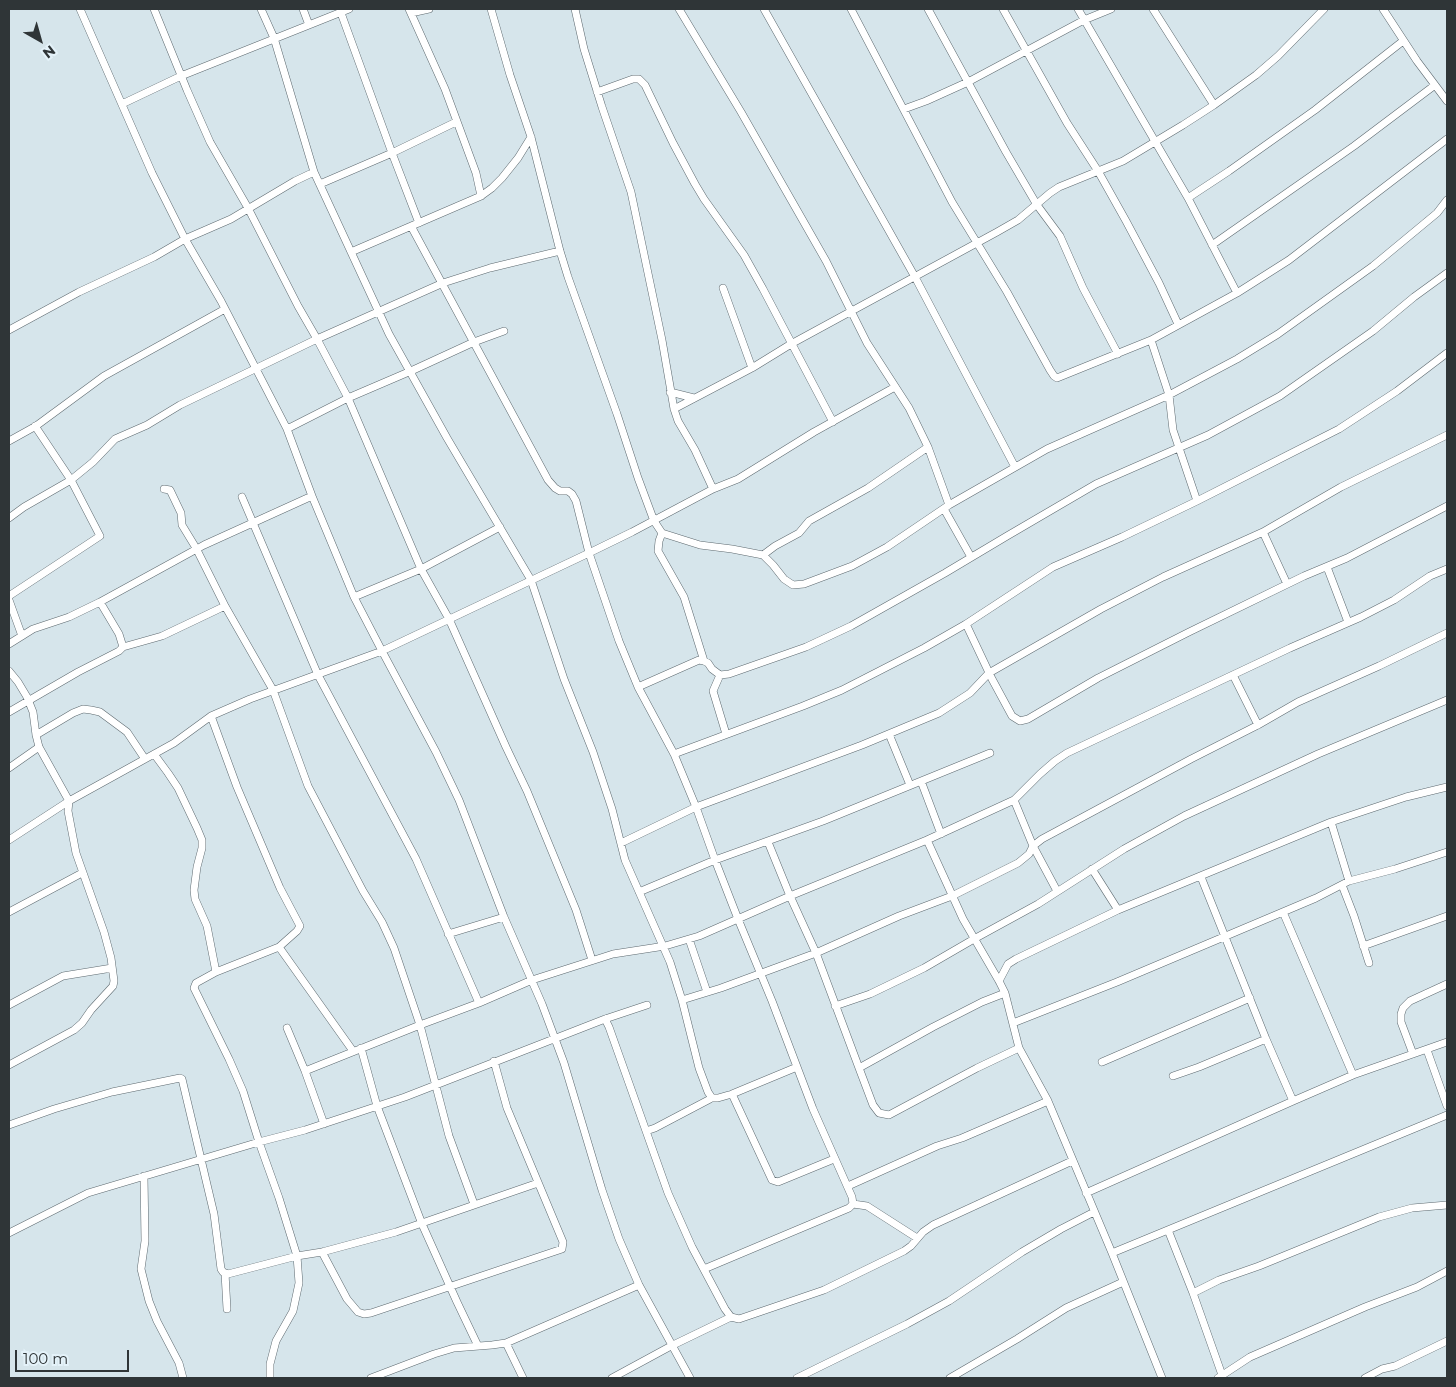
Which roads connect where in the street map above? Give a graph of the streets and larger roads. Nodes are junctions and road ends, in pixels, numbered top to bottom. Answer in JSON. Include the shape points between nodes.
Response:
{"nodes":[{"id":1,"x":80,"y":9,"type":"edge"},
{"id":2,"x":154,"y":9,"type":"edge"},
{"id":3,"x":261,"y":9,"type":"edge"},
{"id":4,"x":303,"y":9,"type":"edge"},
{"id":5,"x":349,"y":9,"type":"edge"},
{"id":6,"x":429,"y":9,"type":"edge"},
{"id":7,"x":491,"y":9,"type":"edge"},
{"id":8,"x":575,"y":9,"type":"edge"},
{"id":9,"x":679,"y":9,"type":"edge"},
{"id":10,"x":764,"y":9,"type":"edge"},
{"id":11,"x":851,"y":9,"type":"edge"},
{"id":12,"x":928,"y":9,"type":"edge"},
{"id":13,"x":1003,"y":9,"type":"edge"},
{"id":14,"x":1078,"y":9,"type":"edge"},
{"id":15,"x":1111,"y":9,"type":"edge"},
{"id":16,"x":1153,"y":9,"type":"edge"},
{"id":17,"x":1324,"y":9,"type":"edge"},
{"id":18,"x":1383,"y":9,"type":"edge"},
{"id":19,"x":410,"y":11,"type":"edge"},
{"id":20,"x":341,"y":13,"type":"junction"},
{"id":21,"x":1084,"y":20,"type":"junction"},
{"id":22,"x":309,"y":25,"type":"junction"},
{"id":23,"x":274,"y":38,"type":"junction"},
{"id":24,"x":1403,"y":41,"type":"junction"},
{"id":25,"x":1027,"y":51,"type":"junction"},
{"id":26,"x":181,"y":76,"type":"junction"},
{"id":27,"x":968,"y":82,"type":"junction"},
{"id":28,"x":1435,"y":85,"type":"junction"},
{"id":29,"x":597,"y":92,"type":"junction"},
{"id":30,"x":1447,"y":100,"type":"edge"},
{"id":31,"x":122,"y":104,"type":"junction"},
{"id":32,"x":1214,"y":105,"type":"junction"},
{"id":33,"x":904,"y":109,"type":"junction"},
{"id":34,"x":456,"y":122,"type":"junction"},
{"id":35,"x":531,"y":137,"type":"junction"},
{"id":36,"x":1447,"y":139,"type":"edge"},
{"id":37,"x":1156,"y":141,"type":"junction"},
{"id":38,"x":392,"y":153,"type":"junction"},
{"id":39,"x":1098,"y":171,"type":"junction"},
{"id":40,"x":314,"y":172,"type":"junction"},
{"id":41,"x":320,"y":184,"type":"junction"},
{"id":42,"x":481,"y":196,"type":"junction"},
{"id":43,"x":1188,"y":198,"type":"junction"},
{"id":44,"x":1447,"y":200,"type":"edge"},
{"id":45,"x":1038,"y":204,"type":"junction"},
{"id":46,"x":248,"y":208,"type":"junction"},
{"id":47,"x":419,"y":223,"type":"junction"},
{"id":48,"x":411,"y":226,"type":"junction"},
{"id":49,"x":185,"y":239,"type":"junction"},
{"id":50,"x":977,"y":243,"type":"junction"},
{"id":51,"x":1212,"y":245,"type":"junction"},
{"id":52,"x":351,"y":252,"type":"junction"},
{"id":53,"x":560,"y":252,"type":"junction"},
{"id":54,"x":1447,"y":273,"type":"edge"},
{"id":55,"x":915,"y":277,"type":"junction"},
{"id":56,"x":443,"y":283,"type":"junction"},
{"id":57,"x":723,"y":288,"type":"dead end"},
{"id":58,"x":1237,"y":293,"type":"junction"},
{"id":59,"x":225,"y":309,"type":"junction"},
{"id":60,"x":379,"y":311,"type":"junction"},
{"id":61,"x":852,"y":311,"type":"junction"},
{"id":62,"x":1178,"y":324,"type":"junction"},
{"id":63,"x":9,"y":330,"type":"edge"},
{"id":64,"x":504,"y":331,"type":"dead end"},
{"id":65,"x":317,"y":339,"type":"junction"},
{"id":66,"x":1151,"y":340,"type":"junction"},
{"id":67,"x":474,"y":342,"type":"junction"},
{"id":68,"x":791,"y":344,"type":"junction"},
{"id":69,"x":1447,"y":353,"type":"edge"},
{"id":70,"x":1118,"y":354,"type":"junction"},
{"id":71,"x":752,"y":368,"type":"junction"},
{"id":72,"x":257,"y":369,"type":"junction"},
{"id":73,"x":410,"y":371,"type":"junction"},
{"id":74,"x":895,"y":387,"type":"junction"},
{"id":75,"x":670,"y":392,"type":"junction"},
{"id":76,"x":1169,"y":395,"type":"junction"},
{"id":77,"x":348,"y":398,"type":"junction"},
{"id":78,"x":694,"y":398,"type":"junction"},
{"id":79,"x":674,"y":409,"type":"junction"},
{"id":80,"x":833,"y":422,"type":"junction"},
{"id":81,"x":35,"y":426,"type":"junction"},
{"id":82,"x":287,"y":430,"type":"junction"},
{"id":83,"x":1447,"y":435,"type":"edge"},
{"id":84,"x":9,"y":441,"type":"edge"},
{"id":85,"x":928,"y":447,"type":"junction"},
{"id":86,"x":1179,"y":449,"type":"junction"},
{"id":87,"x":1015,"y":467,"type":"junction"},
{"id":88,"x":71,"y":480,"type":"junction"},
{"id":89,"x":164,"y":489,"type":"dead end"},
{"id":90,"x":713,"y":489,"type":"junction"},
{"id":91,"x":312,"y":496,"type":"junction"},
{"id":92,"x":242,"y":497,"type":"dead end"},
{"id":93,"x":1197,"y":501,"type":"junction"},
{"id":94,"x":1447,"y":506,"type":"edge"},
{"id":95,"x":947,"y":507,"type":"junction"},
{"id":96,"x":9,"y":518,"type":"edge"},
{"id":97,"x":654,"y":521,"type":"junction"},
{"id":98,"x":253,"y":522,"type":"junction"},
{"id":99,"x":500,"y":527,"type":"junction"},
{"id":100,"x":1263,"y":532,"type":"junction"},
{"id":101,"x":662,"y":533,"type":"junction"},
{"id":102,"x":196,"y":548,"type":"junction"},
{"id":103,"x":589,"y":553,"type":"junction"},
{"id":104,"x":763,"y":555,"type":"junction"},
{"id":105,"x":971,"y":557,"type":"junction"},
{"id":106,"x":1327,"y":567,"type":"junction"},
{"id":107,"x":421,"y":569,"type":"junction"},
{"id":108,"x":1447,"y":569,"type":"edge"},
{"id":109,"x":530,"y":580,"type":"junction"},
{"id":110,"x":1287,"y":584,"type":"junction"},
{"id":111,"x":9,"y":596,"type":"edge"},
{"id":112,"x":354,"y":597,"type":"junction"},
{"id":113,"x":9,"y":600,"type":"edge"},
{"id":114,"x":100,"y":602,"type":"junction"},
{"id":115,"x":225,"y":606,"type":"junction"},
{"id":116,"x":449,"y":619,"type":"junction"},
{"id":117,"x":1348,"y":622,"type":"junction"},
{"id":118,"x":966,"y":624,"type":"junction"},
{"id":119,"x":1447,"y":633,"type":"edge"},
{"id":120,"x":22,"y":636,"type":"junction"},
{"id":121,"x":9,"y":644,"type":"edge"},
{"id":122,"x":123,"y":647,"type":"junction"},
{"id":123,"x":382,"y":652,"type":"junction"},
{"id":124,"x":704,"y":661,"type":"junction"},
{"id":125,"x":9,"y":671,"type":"edge"},
{"id":126,"x":989,"y":673,"type":"junction"},
{"id":127,"x":318,"y":675,"type":"junction"},
{"id":128,"x":720,"y":675,"type":"junction"},
{"id":129,"x":1233,"y":675,"type":"junction"},
{"id":130,"x":638,"y":687,"type":"junction"},
{"id":131,"x":273,"y":690,"type":"junction"},
{"id":132,"x":28,"y":700,"type":"junction"},
{"id":133,"x":1447,"y":700,"type":"edge"},
{"id":134,"x":9,"y":712,"type":"edge"},
{"id":135,"x":211,"y":716,"type":"junction"},
{"id":136,"x":1258,"y":725,"type":"junction"},
{"id":137,"x":36,"y":734,"type":"junction"},
{"id":138,"x":726,"y":734,"type":"junction"},
{"id":139,"x":890,"y":734,"type":"junction"},
{"id":140,"x":39,"y":747,"type":"junction"},
{"id":141,"x":990,"y":753,"type":"dead end"},
{"id":142,"x":154,"y":754,"type":"junction"},
{"id":143,"x":674,"y":754,"type":"junction"},
{"id":144,"x":145,"y":759,"type":"junction"},
{"id":145,"x":9,"y":768,"type":"edge"},
{"id":146,"x":921,"y":781,"type":"junction"},
{"id":147,"x":910,"y":785,"type":"junction"},
{"id":148,"x":1447,"y":787,"type":"edge"},
{"id":149,"x":1014,"y":800,"type":"junction"},
{"id":150,"x":69,"y":801,"type":"junction"},
{"id":151,"x":696,"y":807,"type":"junction"},
{"id":152,"x":1331,"y":822,"type":"junction"},
{"id":153,"x":941,"y":834,"type":"junction"},
{"id":154,"x":9,"y":840,"type":"edge"},
{"id":155,"x":927,"y":840,"type":"junction"},
{"id":156,"x":621,"y":842,"type":"junction"},
{"id":157,"x":768,"y":842,"type":"junction"},
{"id":158,"x":1033,"y":846,"type":"junction"},
{"id":159,"x":1447,"y":852,"type":"edge"},
{"id":160,"x":715,"y":860,"type":"junction"},
{"id":161,"x":1092,"y":869,"type":"junction"},
{"id":162,"x":82,"y":873,"type":"junction"},
{"id":163,"x":1201,"y":876,"type":"junction"},
{"id":164,"x":1350,"y":881,"type":"junction"},
{"id":165,"x":1342,"y":885,"type":"junction"},
{"id":166,"x":1057,"y":891,"type":"junction"},
{"id":167,"x":639,"y":892,"type":"junction"},
{"id":168,"x":790,"y":896,"type":"junction"},
{"id":169,"x":952,"y":896,"type":"junction"},
{"id":170,"x":1118,"y":910,"type":"junction"},
{"id":171,"x":9,"y":912,"type":"edge"},
{"id":172,"x":1282,"y":912,"type":"junction"},
{"id":173,"x":1447,"y":916,"type":"edge"},
{"id":174,"x":504,"y":917,"type":"junction"},
{"id":175,"x":738,"y":918,"type":"junction"},
{"id":176,"x":448,"y":934,"type":"junction"},
{"id":177,"x":1225,"y":936,"type":"junction"},
{"id":178,"x":690,"y":939,"type":"junction"},
{"id":179,"x":974,"y":939,"type":"junction"},
{"id":180,"x":664,"y":946,"type":"junction"},
{"id":181,"x":1363,"y":946,"type":"junction"},
{"id":182,"x":279,"y":947,"type":"junction"},
{"id":183,"x":816,"y":953,"type":"junction"},
{"id":184,"x":592,"y":960,"type":"junction"},
{"id":185,"x":1369,"y":963,"type":"dead end"},
{"id":186,"x":112,"y":968,"type":"junction"},
{"id":187,"x":216,"y":972,"type":"junction"},
{"id":188,"x":761,"y":974,"type":"junction"},
{"id":189,"x":532,"y":980,"type":"junction"},
{"id":190,"x":999,"y":981,"type":"junction"},
{"id":191,"x":1447,"y":984,"type":"edge"},
{"id":192,"x":707,"y":992,"type":"junction"},
{"id":193,"x":1005,"y":993,"type":"junction"},
{"id":194,"x":1250,"y":998,"type":"junction"},
{"id":195,"x":682,"y":1000,"type":"junction"},
{"id":196,"x":479,"y":1003,"type":"junction"},
{"id":197,"x":9,"y":1005,"type":"edge"},
{"id":198,"x":647,"y":1005,"type":"dead end"},
{"id":199,"x":835,"y":1006,"type":"junction"},
{"id":200,"x":605,"y":1019,"type":"junction"},
{"id":201,"x":1013,"y":1023,"type":"junction"},
{"id":202,"x":420,"y":1025,"type":"junction"},
{"id":203,"x":287,"y":1028,"type":"dead end"},
{"id":204,"x":555,"y":1038,"type":"junction"},
{"id":205,"x":1266,"y":1038,"type":"junction"},
{"id":206,"x":1447,"y":1042,"type":"edge"},
{"id":207,"x":1019,"y":1048,"type":"junction"},
{"id":208,"x":357,"y":1050,"type":"junction"},
{"id":209,"x":1427,"y":1050,"type":"junction"},
{"id":210,"x":1413,"y":1054,"type":"junction"},
{"id":211,"x":494,"y":1061,"type":"junction"},
{"id":212,"x":1102,"y":1062,"type":"dead end"},
{"id":213,"x":9,"y":1065,"type":"edge"},
{"id":214,"x":797,"y":1067,"type":"junction"},
{"id":215,"x":859,"y":1068,"type":"junction"},
{"id":216,"x":305,"y":1071,"type":"junction"},
{"id":217,"x":1173,"y":1076,"type":"dead end"},
{"id":218,"x":1353,"y":1076,"type":"junction"},
{"id":219,"x":437,"y":1085,"type":"junction"},
{"id":220,"x":732,"y":1094,"type":"junction"},
{"id":221,"x":712,"y":1098,"type":"junction"},
{"id":222,"x":1048,"y":1101,"type":"junction"},
{"id":223,"x":1293,"y":1101,"type":"junction"},
{"id":224,"x":377,"y":1106,"type":"junction"},
{"id":225,"x":1447,"y":1106,"type":"edge"},
{"id":226,"x":1447,"y":1115,"type":"edge"},
{"id":227,"x":324,"y":1124,"type":"junction"},
{"id":228,"x":9,"y":1125,"type":"edge"},
{"id":229,"x":646,"y":1131,"type":"junction"},
{"id":230,"x":259,"y":1142,"type":"junction"},
{"id":231,"x":834,"y":1158,"type":"junction"},
{"id":232,"x":201,"y":1159,"type":"junction"},
{"id":233,"x":1072,"y":1161,"type":"junction"},
{"id":234,"x":144,"y":1176,"type":"junction"},
{"id":235,"x":538,"y":1183,"type":"junction"},
{"id":236,"x":848,"y":1186,"type":"junction"},
{"id":237,"x":1086,"y":1193,"type":"junction"},
{"id":238,"x":474,"y":1204,"type":"junction"},
{"id":239,"x":853,"y":1204,"type":"junction"},
{"id":240,"x":1447,"y":1205,"type":"edge"},
{"id":241,"x":1094,"y":1212,"type":"junction"},
{"id":242,"x":422,"y":1224,"type":"junction"},
{"id":243,"x":1168,"y":1230,"type":"junction"},
{"id":244,"x":9,"y":1233,"type":"edge"},
{"id":245,"x":917,"y":1238,"type":"junction"},
{"id":246,"x":322,"y":1252,"type":"junction"},
{"id":247,"x":1112,"y":1253,"type":"junction"},
{"id":248,"x":297,"y":1256,"type":"junction"},
{"id":249,"x":704,"y":1269,"type":"junction"},
{"id":250,"x":1447,"y":1271,"type":"edge"},
{"id":251,"x":225,"y":1273,"type":"junction"},
{"id":252,"x":1123,"y":1282,"type":"junction"},
{"id":253,"x":639,"y":1285,"type":"junction"},
{"id":254,"x":450,"y":1287,"type":"junction"},
{"id":255,"x":1193,"y":1293,"type":"junction"},
{"id":256,"x":227,"y":1309,"type":"dead end"},
{"id":257,"x":731,"y":1317,"type":"junction"},
{"id":258,"x":1447,"y":1341,"type":"edge"},
{"id":259,"x":506,"y":1343,"type":"junction"},
{"id":260,"x":478,"y":1346,"type":"junction"},
{"id":261,"x":671,"y":1346,"type":"junction"},
{"id":262,"x":1220,"y":1377,"type":"edge"},
{"id":263,"x":183,"y":1378,"type":"edge"},
{"id":264,"x":270,"y":1378,"type":"edge"},
{"id":265,"x":371,"y":1378,"type":"edge"},
{"id":266,"x":523,"y":1378,"type":"edge"},
{"id":267,"x":612,"y":1378,"type":"edge"},
{"id":268,"x":690,"y":1378,"type":"edge"},
{"id":269,"x":796,"y":1378,"type":"edge"},
{"id":270,"x":950,"y":1378,"type":"edge"},
{"id":271,"x":1162,"y":1378,"type":"edge"},
{"id":272,"x":1365,"y":1378,"type":"edge"}],
"edges":[{"from":1,"to":31,"type":"street"},
{"from":2,"to":26,"type":"street"},
{"from":3,"to":23,"type":"street"},
{"from":4,"to":22,"type":"street"},
{"from":5,"to":20,"type":"street"},
{"from":6,"to":19,"type":"street"},
{"from":7,"to":35,"type":"street"},
{"from":8,"to":29,"type":"street"},
{"from":9,"to":61,"type":"street","via":[[741,112]]},
{"from":10,"to":55,"type":"street"},
{"from":11,"to":33,"type":"street"},
{"from":12,"to":27,"type":"street"},
{"from":13,"to":25,"type":"street"},
{"from":14,"to":21,"type":"street"},
{"from":15,"to":21,"type":"street"},
{"from":16,"to":32,"type":"street"},
{"from":17,"to":32,"type":"street","via":[[1278,56]]},
{"from":18,"to":24,"type":"street"},
{"from":19,"to":34,"type":"street"},
{"from":20,"to":22,"type":"street"},
{"from":20,"to":38,"type":"street"},
{"from":21,"to":25,"type":"street"},
{"from":21,"to":37,"type":"street"},
{"from":22,"to":23,"type":"street"},
{"from":23,"to":26,"type":"street"},
{"from":23,"to":40,"type":"street"},
{"from":24,"to":28,"type":"street"},
{"from":24,"to":43,"type":"street","via":[[1315,110]]},
{"from":25,"to":27,"type":"street"},
{"from":25,"to":39,"type":"street"},
{"from":26,"to":31,"type":"street"},
{"from":26,"to":46,"type":"street","via":[[210,142]]},
{"from":27,"to":33,"type":"street"},
{"from":27,"to":45,"type":"street"},
{"from":28,"to":30,"type":"street"},
{"from":28,"to":51,"type":"street"},
{"from":29,"to":68,"type":"street","via":[[633,79],[639,79],[645,85],[704,199],[744,255]]},
{"from":29,"to":75,"type":"street","via":[[632,192]]},
{"from":31,"to":49,"type":"street"},
{"from":32,"to":37,"type":"street"},
{"from":33,"to":50,"type":"street"},
{"from":34,"to":38,"type":"street"},
{"from":34,"to":42,"type":"street","via":[[476,173]]},
{"from":35,"to":42,"type":"street","via":[[502,178]]},
{"from":35,"to":53,"type":"street"},
{"from":36,"to":58,"type":"street","via":[[1289,260]]},
{"from":37,"to":39,"type":"street"},
{"from":37,"to":43,"type":"street"},
{"from":38,"to":41,"type":"street"},
{"from":38,"to":47,"type":"street"},
{"from":39,"to":45,"type":"street","via":[[1059,187]]},
{"from":39,"to":62,"type":"street"},
{"from":40,"to":41,"type":"street"},
{"from":40,"to":46,"type":"street"},
{"from":41,"to":52,"type":"street"},
{"from":42,"to":47,"type":"street"},
{"from":43,"to":51,"type":"street"},
{"from":44,"to":76,"type":"street","via":[[1438,213],[1325,302],[1237,359]]},
{"from":45,"to":50,"type":"street","via":[[1018,220]]},
{"from":45,"to":70,"type":"street","via":[[1060,236]]},
{"from":46,"to":49,"type":"street"},
{"from":46,"to":65,"type":"street"},
{"from":47,"to":48,"type":"street"},
{"from":48,"to":52,"type":"street"},
{"from":48,"to":56,"type":"street"},
{"from":49,"to":59,"type":"street"},
{"from":49,"to":63,"type":"street"},
{"from":50,"to":55,"type":"street"},
{"from":50,"to":70,"type":"street","via":[[1054,376],[1057,378]]},
{"from":51,"to":58,"type":"street"},
{"from":52,"to":60,"type":"street"},
{"from":53,"to":56,"type":"street"},
{"from":53,"to":97,"type":"street"},
{"from":54,"to":86,"type":"street","via":[[1300,384],[1232,424]]},
{"from":55,"to":61,"type":"street"},
{"from":55,"to":87,"type":"street"},
{"from":56,"to":60,"type":"street"},
{"from":56,"to":67,"type":"street"},
{"from":57,"to":71,"type":"street"},
{"from":58,"to":62,"type":"street"},
{"from":59,"to":72,"type":"street"},
{"from":59,"to":81,"type":"street","via":[[104,376]]},
{"from":60,"to":65,"type":"street"},
{"from":60,"to":73,"type":"street"},
{"from":61,"to":68,"type":"street"},
{"from":61,"to":74,"type":"street","via":[[867,343]]},
{"from":62,"to":66,"type":"street"},
{"from":64,"to":67,"type":"street"},
{"from":65,"to":72,"type":"street"},
{"from":65,"to":77,"type":"street"},
{"from":66,"to":70,"type":"street"},
{"from":66,"to":76,"type":"street"},
{"from":67,"to":73,"type":"street"},
{"from":67,"to":103,"type":"street","via":[[548,480],[560,491],[568,491],[576,501]]},
{"from":68,"to":71,"type":"street"},
{"from":68,"to":80,"type":"street"},
{"from":69,"to":93,"type":"street","via":[[1339,429]]},
{"from":71,"to":78,"type":"street"},
{"from":72,"to":82,"type":"street"},
{"from":72,"to":88,"type":"street","via":[[115,439]]},
{"from":73,"to":77,"type":"street"},
{"from":73,"to":99,"type":"street"},
{"from":74,"to":80,"type":"street"},
{"from":74,"to":85,"type":"street"},
{"from":75,"to":78,"type":"street"},
{"from":75,"to":79,"type":"street"},
{"from":76,"to":86,"type":"street"},
{"from":76,"to":87,"type":"street","via":[[1047,449]]},
{"from":77,"to":82,"type":"street"},
{"from":77,"to":107,"type":"street"},
{"from":78,"to":79,"type":"street"},
{"from":79,"to":90,"type":"street"},
{"from":80,"to":90,"type":"street","via":[[738,479]]},
{"from":81,"to":84,"type":"street"},
{"from":81,"to":88,"type":"street"},
{"from":82,"to":91,"type":"street"},
{"from":83,"to":100,"type":"street","via":[[1341,487]]},
{"from":85,"to":95,"type":"street"},
{"from":85,"to":104,"type":"street","via":[[868,488],[809,521],[799,533]]},
{"from":86,"to":93,"type":"street"},
{"from":86,"to":105,"type":"street","via":[[1096,484]]},
{"from":87,"to":95,"type":"street"},
{"from":88,"to":96,"type":"street"},
{"from":88,"to":111,"type":"street","via":[[100,536]]},
{"from":89,"to":102,"type":"street","via":[[170,490],[181,513],[182,525]]},
{"from":90,"to":97,"type":"street"},
{"from":91,"to":98,"type":"street"},
{"from":91,"to":112,"type":"street"},
{"from":92,"to":98,"type":"street"},
{"from":93,"to":118,"type":"street","via":[[1053,567]]},
{"from":94,"to":106,"type":"street"},
{"from":95,"to":104,"type":"street","via":[[880,551],[852,566],[804,584],[793,585],[784,579]]},
{"from":95,"to":105,"type":"street"},
{"from":97,"to":101,"type":"street"},
{"from":97,"to":103,"type":"street"},
{"from":98,"to":102,"type":"street"},
{"from":98,"to":127,"type":"street"},
{"from":99,"to":107,"type":"street"},
{"from":99,"to":109,"type":"street"},
{"from":100,"to":110,"type":"street"},
{"from":100,"to":126,"type":"street","via":[[1163,577]]},
{"from":101,"to":104,"type":"street","via":[[700,545]]},
{"from":101,"to":124,"type":"street","via":[[658,551],[684,597]]},
{"from":102,"to":114,"type":"street"},
{"from":102,"to":115,"type":"street"},
{"from":103,"to":109,"type":"street"},
{"from":103,"to":130,"type":"street"},
{"from":105,"to":128,"type":"street","via":[[867,617],[806,647]]},
{"from":106,"to":110,"type":"street"},
{"from":106,"to":117,"type":"street"},
{"from":107,"to":112,"type":"street"},
{"from":107,"to":116,"type":"street"},
{"from":108,"to":117,"type":"street"},
{"from":109,"to":116,"type":"street"},
{"from":109,"to":156,"type":"street","via":[[593,752]]},
{"from":110,"to":126,"type":"street","via":[[1098,678],[1028,719],[1020,721],[1012,716]]},
{"from":112,"to":123,"type":"street"},
{"from":113,"to":120,"type":"street"},
{"from":114,"to":120,"type":"street"},
{"from":114,"to":122,"type":"street"},
{"from":115,"to":122,"type":"street","via":[[162,636]]},
{"from":115,"to":131,"type":"street"},
{"from":116,"to":123,"type":"street"},
{"from":116,"to":184,"type":"street","via":[[552,850]]},
{"from":117,"to":129,"type":"street"},
{"from":118,"to":126,"type":"street"},
{"from":118,"to":138,"type":"street","via":[[842,690]]},
{"from":119,"to":136,"type":"street","via":[[1298,702]]},
{"from":120,"to":121,"type":"street"},
{"from":122,"to":132,"type":"street"},
{"from":123,"to":127,"type":"street"},
{"from":123,"to":174,"type":"street","via":[[459,800]]},
{"from":124,"to":128,"type":"street"},
{"from":124,"to":130,"type":"street","via":[[699,660]]},
{"from":125,"to":132,"type":"street"},
{"from":126,"to":139,"type":"street","via":[[958,703]]},
{"from":127,"to":131,"type":"street"},
{"from":127,"to":176,"type":"street","via":[[416,859]]},
{"from":128,"to":138,"type":"street","via":[[713,691]]},
{"from":129,"to":136,"type":"street"},
{"from":129,"to":149,"type":"street","via":[[1067,753]]},
{"from":130,"to":143,"type":"street"},
{"from":131,"to":135,"type":"street"},
{"from":131,"to":202,"type":"street","via":[[308,786],[394,948]]},
{"from":132,"to":134,"type":"street"},
{"from":132,"to":137,"type":"street"},
{"from":133,"to":161,"type":"street","via":[[1318,754],[1184,816]]},
{"from":135,"to":142,"type":"street"},
{"from":135,"to":182,"type":"street","via":[[280,888],[300,926]]},
{"from":136,"to":158,"type":"street"},
{"from":137,"to":140,"type":"street"},
{"from":137,"to":144,"type":"street","via":[[73,712],[83,709],[100,712],[127,732]]},
{"from":138,"to":143,"type":"street"},
{"from":139,"to":147,"type":"street"},
{"from":139,"to":151,"type":"street"},
{"from":140,"to":145,"type":"street"},
{"from":140,"to":150,"type":"street"},
{"from":141,"to":146,"type":"street"},
{"from":142,"to":144,"type":"street"},
{"from":142,"to":187,"type":"street","via":[[178,788],[202,840],[194,890],[207,926]]},
{"from":143,"to":151,"type":"street"},
{"from":144,"to":150,"type":"street"},
{"from":146,"to":147,"type":"street"},
{"from":146,"to":153,"type":"street"},
{"from":147,"to":157,"type":"street"},
{"from":148,"to":152,"type":"street"},
{"from":149,"to":153,"type":"street"},
{"from":149,"to":158,"type":"street"},
{"from":150,"to":154,"type":"street"},
{"from":150,"to":162,"type":"street","via":[[68,811]]},
{"from":151,"to":156,"type":"street"},
{"from":151,"to":160,"type":"street"},
{"from":152,"to":163,"type":"street"},
{"from":152,"to":164,"type":"street"},
{"from":153,"to":155,"type":"street"},
{"from":155,"to":168,"type":"street"},
{"from":155,"to":169,"type":"street"},
{"from":156,"to":167,"type":"street"},
{"from":157,"to":160,"type":"street"},
{"from":157,"to":168,"type":"street"},
{"from":158,"to":166,"type":"street"},
{"from":158,"to":169,"type":"street","via":[[1018,863]]},
{"from":159,"to":164,"type":"street"},
{"from":160,"to":167,"type":"street"},
{"from":160,"to":175,"type":"street"},
{"from":161,"to":166,"type":"street"},
{"from":161,"to":170,"type":"street"},
{"from":162,"to":171,"type":"street"},
{"from":162,"to":186,"type":"street","via":[[104,932]]},
{"from":163,"to":170,"type":"street"},
{"from":163,"to":177,"type":"street"},
{"from":164,"to":165,"type":"street"},
{"from":165,"to":172,"type":"street"},
{"from":165,"to":181,"type":"street"},
{"from":166,"to":179,"type":"street"},
{"from":167,"to":180,"type":"street"},
{"from":168,"to":175,"type":"street"},
{"from":168,"to":183,"type":"street"},
{"from":169,"to":179,"type":"street"},
{"from":169,"to":183,"type":"street"},
{"from":170,"to":190,"type":"street","via":[[1016,959],[1008,964]]},
{"from":172,"to":177,"type":"street"},
{"from":172,"to":218,"type":"street"},
{"from":173,"to":181,"type":"street"},
{"from":174,"to":176,"type":"street"},
{"from":174,"to":189,"type":"street"},
{"from":175,"to":178,"type":"street"},
{"from":175,"to":188,"type":"street"},
{"from":176,"to":196,"type":"street"},
{"from":177,"to":194,"type":"street"},
{"from":177,"to":201,"type":"street"},
{"from":178,"to":180,"type":"street"},
{"from":178,"to":192,"type":"street"},
{"from":179,"to":190,"type":"street"},
{"from":179,"to":199,"type":"street","via":[[896,983]]},
{"from":180,"to":184,"type":"street"},
{"from":180,"to":195,"type":"street"},
{"from":181,"to":185,"type":"street"},
{"from":182,"to":187,"type":"street"},
{"from":182,"to":208,"type":"street"},
{"from":183,"to":188,"type":"street"},
{"from":183,"to":199,"type":"street"},
{"from":184,"to":189,"type":"street"},
{"from":186,"to":197,"type":"street","via":[[62,976]]},
{"from":186,"to":213,"type":"street","via":[[113,986],[82,1023]]},
{"from":187,"to":230,"type":"street","via":[[196,983],[194,988],[233,1067]]},
{"from":188,"to":192,"type":"street"},
{"from":188,"to":214,"type":"street"},
{"from":189,"to":196,"type":"street"},
{"from":189,"to":204,"type":"street"},
{"from":190,"to":193,"type":"street"},
{"from":191,"to":210,"type":"street","via":[[1410,1001],[1403,1008],[1401,1022]]},
{"from":192,"to":195,"type":"street"},
{"from":193,"to":201,"type":"street"},
{"from":193,"to":215,"type":"street","via":[[933,1027]]},
{"from":194,"to":205,"type":"street"},
{"from":194,"to":212,"type":"street"},
{"from":195,"to":221,"type":"street","via":[[698,1068]]},
{"from":196,"to":202,"type":"street"},
{"from":198,"to":200,"type":"street"},
{"from":199,"to":215,"type":"street"},
{"from":200,"to":204,"type":"street"},
{"from":200,"to":229,"type":"street"},
{"from":201,"to":207,"type":"street"},
{"from":202,"to":208,"type":"street"},
{"from":202,"to":219,"type":"street"},
{"from":203,"to":216,"type":"street"},
{"from":204,"to":211,"type":"street"},
{"from":204,"to":253,"type":"street","via":[[602,1190]]},
{"from":205,"to":217,"type":"street"},
{"from":205,"to":223,"type":"street"},
{"from":206,"to":209,"type":"street"},
{"from":207,"to":215,"type":"street","via":[[889,1115],[879,1113],[873,1105]]},
{"from":207,"to":222,"type":"street"},
{"from":208,"to":216,"type":"street"},
{"from":208,"to":224,"type":"street"},
{"from":209,"to":210,"type":"street"},
{"from":209,"to":225,"type":"street"},
{"from":210,"to":218,"type":"street"},
{"from":211,"to":219,"type":"street"},
{"from":211,"to":235,"type":"street","via":[[507,1108]]},
{"from":214,"to":220,"type":"street"},
{"from":214,"to":231,"type":"street"},
{"from":216,"to":227,"type":"street"},
{"from":218,"to":223,"type":"street"},
{"from":219,"to":224,"type":"street"},
{"from":219,"to":238,"type":"street","via":[[449,1136]]},
{"from":220,"to":221,"type":"street"},
{"from":220,"to":231,"type":"street","via":[[772,1180],[778,1182]]},
{"from":221,"to":229,"type":"street"},
{"from":222,"to":233,"type":"street"},
{"from":222,"to":236,"type":"street"},
{"from":223,"to":237,"type":"street"},
{"from":224,"to":227,"type":"street"},
{"from":224,"to":242,"type":"street"},
{"from":226,"to":243,"type":"street"},
{"from":227,"to":230,"type":"street"},
{"from":228,"to":232,"type":"street","via":[[75,1102],[180,1078],[184,1082]]},
{"from":229,"to":249,"type":"street","via":[[668,1193]]},
{"from":230,"to":232,"type":"street"},
{"from":230,"to":248,"type":"street"},
{"from":231,"to":236,"type":"street"},
{"from":232,"to":234,"type":"street"},
{"from":232,"to":251,"type":"street","via":[[214,1214],[221,1269]]},
{"from":233,"to":237,"type":"street"},
{"from":233,"to":245,"type":"street","via":[[933,1225]]},
{"from":234,"to":244,"type":"street","via":[[88,1193]]},
{"from":234,"to":263,"type":"street","via":[[145,1241],[141,1270],[149,1301]]},
{"from":235,"to":238,"type":"street"},
{"from":235,"to":254,"type":"street","via":[[563,1242],[562,1249]]},
{"from":236,"to":239,"type":"street"},
{"from":237,"to":241,"type":"street"},
{"from":238,"to":242,"type":"street"},
{"from":239,"to":245,"type":"street","via":[[867,1206]]},
{"from":239,"to":249,"type":"street"},
{"from":240,"to":255,"type":"street","via":[[1412,1208],[1379,1217]]},
{"from":241,"to":247,"type":"street"},
{"from":241,"to":269,"type":"street","via":[[1022,1252],[907,1324]]},
{"from":242,"to":246,"type":"street"},
{"from":242,"to":254,"type":"street"},
{"from":243,"to":247,"type":"street"},
{"from":243,"to":255,"type":"street"},
{"from":245,"to":257,"type":"street","via":[[904,1251],[824,1290],[739,1319]]},
{"from":246,"to":248,"type":"street"},
{"from":246,"to":254,"type":"street","via":[[347,1299],[364,1314]]},
{"from":247,"to":252,"type":"street"},
{"from":248,"to":251,"type":"street"},
{"from":248,"to":264,"type":"street","via":[[299,1283],[293,1311],[276,1341]]},
{"from":249,"to":257,"type":"street"},
{"from":250,"to":262,"type":"street","via":[[1417,1287],[1250,1357]]},
{"from":251,"to":256,"type":"street"},
{"from":252,"to":270,"type":"street","via":[[1066,1308]]},
{"from":252,"to":271,"type":"street"},
{"from":253,"to":259,"type":"street"},
{"from":253,"to":261,"type":"street"},
{"from":254,"to":260,"type":"street"},
{"from":255,"to":262,"type":"street"},
{"from":257,"to":261,"type":"street"},
{"from":258,"to":272,"type":"street"},
{"from":259,"to":260,"type":"street"},
{"from":259,"to":266,"type":"street"},
{"from":260,"to":265,"type":"street","via":[[454,1348]]},
{"from":261,"to":267,"type":"street"},
{"from":261,"to":268,"type":"street"}]}
